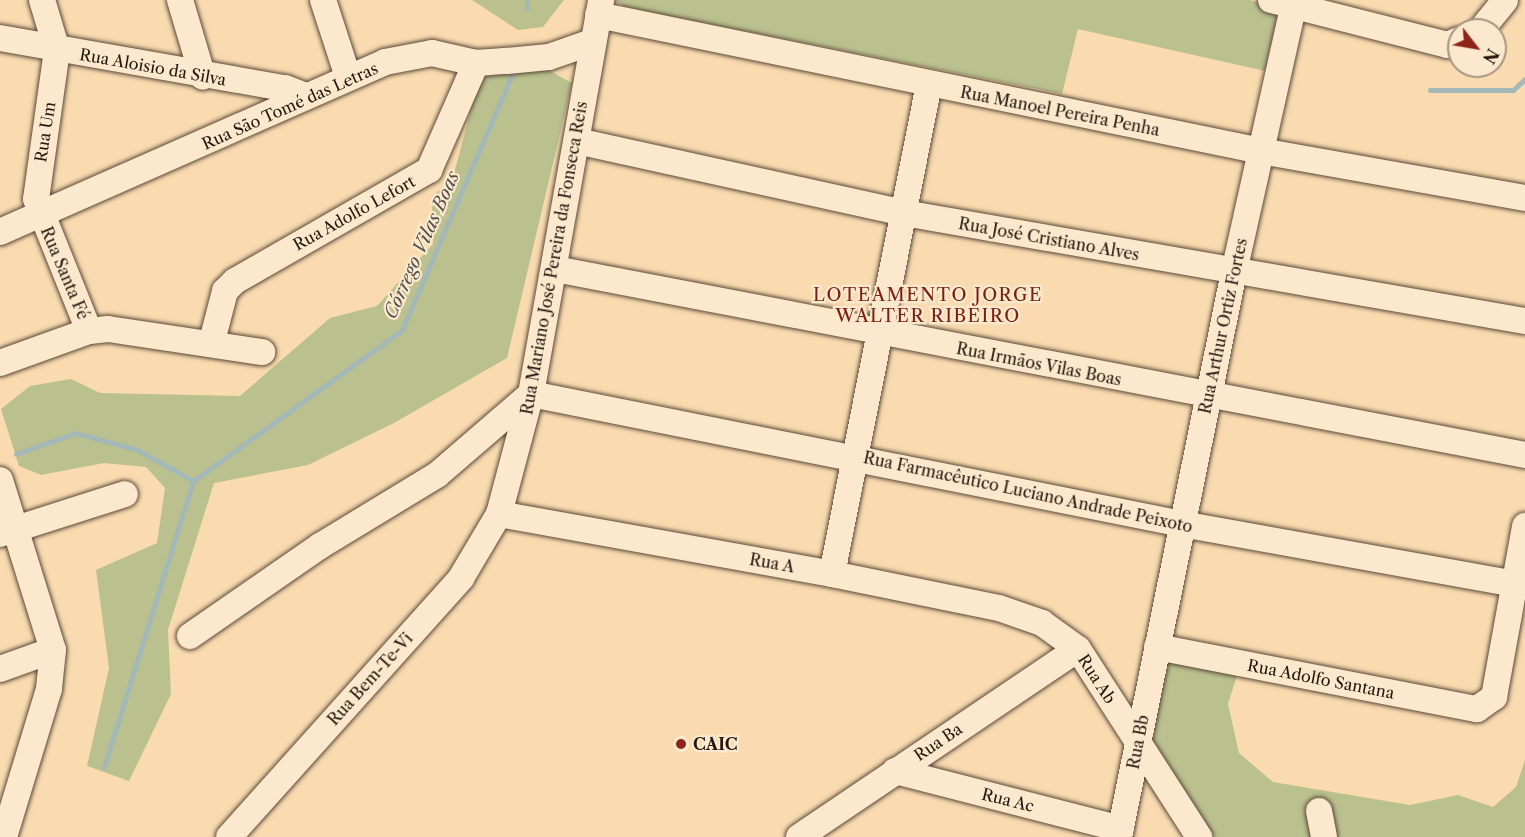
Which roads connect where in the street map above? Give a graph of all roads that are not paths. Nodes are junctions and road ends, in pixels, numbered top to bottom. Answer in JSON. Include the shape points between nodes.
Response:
{"nodes":[{"id":1,"x":42,"y":0,"type":"edge"},
{"id":2,"x":180,"y":0,"type":"edge"},
{"id":3,"x":323,"y":0,"type":"edge"},
{"id":4,"x":1505,"y":0,"type":"edge"},
{"id":5,"x":1287,"y":2,"type":"edge"},
{"id":6,"x":599,"y":8,"type":"edge"},
{"id":7,"x":1491,"y":18,"type":"edge"},
{"id":8,"x":0,"y":38,"type":"edge"},
{"id":9,"x":592,"y":42,"type":"junction"},
{"id":10,"x":1447,"y":45,"type":"edge"},
{"id":11,"x":57,"y":50,"type":"junction"},
{"id":12,"x":476,"y":63,"type":"junction"},
{"id":13,"x":203,"y":77,"type":"junction"},
{"id":14,"x":348,"y":77,"type":"junction"},
{"id":15,"x":929,"y":85,"type":"junction"},
{"id":16,"x":306,"y":96,"type":"junction"},
{"id":17,"x":577,"y":141,"type":"junction"},
{"id":18,"x":1261,"y":151,"type":"junction"},
{"id":19,"x":1525,"y":198,"type":"edge"},
{"id":20,"x":904,"y":213,"type":"junction"},
{"id":21,"x":41,"y":214,"type":"junction"},
{"id":22,"x":3,"y":226,"type":"edge"},
{"id":23,"x":555,"y":269,"type":"junction"},
{"id":24,"x":1234,"y":272,"type":"junction"},
{"id":25,"x":1525,"y":321,"type":"edge"},
{"id":26,"x":89,"y":331,"type":"junction"},
{"id":27,"x":880,"y":332,"type":"junction"},
{"id":28,"x":212,"y":341,"type":"junction"},
{"id":29,"x":262,"y":352,"type":"dead end"},
{"id":30,"x":0,"y":363,"type":"edge"},
{"id":31,"x":531,"y":394,"type":"junction"},
{"id":32,"x":1208,"y":398,"type":"junction"},
{"id":33,"x":1525,"y":455,"type":"edge"},
{"id":34,"x":854,"y":456,"type":"junction"},
{"id":35,"x":0,"y":480,"type":"edge"},
{"id":36,"x":125,"y":494,"type":"dead end"},
{"id":37,"x":500,"y":514,"type":"junction"},
{"id":38,"x":1182,"y":524,"type":"junction"},
{"id":39,"x":1525,"y":526,"type":"edge"},
{"id":40,"x":8,"y":531,"type":"edge"},
{"id":41,"x":832,"y":574,"type":"junction"},
{"id":42,"x":1519,"y":585,"type":"edge"},
{"id":43,"x":1042,"y":623,"type":"joint"},
{"id":44,"x":190,"y":636,"type":"dead end"},
{"id":45,"x":1157,"y":647,"type":"junction"},
{"id":46,"x":1077,"y":649,"type":"junction"},
{"id":47,"x":53,"y":650,"type":"junction"},
{"id":48,"x":0,"y":669,"type":"edge"},
{"id":49,"x":1137,"y":741,"type":"junction"},
{"id":50,"x":895,"y":771,"type":"junction"},
{"id":51,"x":1319,"y":811,"type":"dead end"},
{"id":52,"x":1120,"y":833,"type":"edge"},
{"id":53,"x":2,"y":837,"type":"edge"},
{"id":54,"x":229,"y":837,"type":"edge"},
{"id":55,"x":799,"y":837,"type":"edge"},
{"id":56,"x":1199,"y":837,"type":"edge"},
{"id":57,"x":1324,"y":837,"type":"edge"}],
"edges":[{"from":1,"to":11,"type":"street"},
{"from":2,"to":13,"type":"street"},
{"from":3,"to":14,"type":"street"},
{"from":4,"to":7,"type":"street"},
{"from":5,"to":10,"type":"street"},
{"from":5,"to":18,"type":"street","name":"Rua Arthur Ortiz Fortes"},
{"from":6,"to":9,"type":"street","name":"Rua Mariano José Pereira da Fonseca Reis"},
{"from":6,"to":15,"type":"street","name":"Rua Manoel Pereira Penha"},
{"from":8,"to":11,"type":"street","name":"Rua Aloisio da Silva"},
{"from":9,"to":12,"type":"street","name":"Rua São Tomé das Letras","via":[[549,57]]},
{"from":9,"to":17,"type":"street","name":"Rua Mariano José Pereira da Fonseca Reis"},
{"from":11,"to":13,"type":"street","name":"Rua Aloisio da Silva"},
{"from":11,"to":21,"type":"street","name":"Rua Um","via":[[37,184]]},
{"from":12,"to":14,"type":"street","name":"Rua São Tomé das Letras","via":[[432,53],[411,55]]},
{"from":12,"to":28,"type":"street","name":"Rua Adolfo Lefort","via":[[429,170],[235,281],[225,291]]},
{"from":13,"to":16,"type":"street","name":"Rua Aloisio da Silva","via":[[285,88]]},
{"from":14,"to":16,"type":"street","name":"Rua São Tomé das Letras"},
{"from":15,"to":18,"type":"street","name":"Rua Manoel Pereira Penha"},
{"from":15,"to":20,"type":"street"},
{"from":16,"to":21,"type":"street","name":"Rua São Tomé das Letras"},
{"from":17,"to":20,"type":"street","name":"Rua José Cristiano Alves"},
{"from":17,"to":23,"type":"street","name":"Rua Mariano José Pereira da Fonseca Reis"},
{"from":18,"to":19,"type":"street","name":"Rua Manoel Pereira Penha"},
{"from":18,"to":24,"type":"street","name":"Rua Arthur Ortiz Fortes"},
{"from":20,"to":24,"type":"street","name":"Rua José Cristiano Alves"},
{"from":20,"to":27,"type":"street"},
{"from":21,"to":22,"type":"street","name":"Rua São Tomé das Letras"},
{"from":21,"to":26,"type":"street","name":"Rua Santa Fé"},
{"from":23,"to":27,"type":"street","name":"Rua Irmãos Vilas Boas"},
{"from":23,"to":31,"type":"street","name":"Rua Mariano José Pereira da Fonseca Reis"},
{"from":24,"to":25,"type":"street","name":"Rua José Cristiano Alves"},
{"from":24,"to":32,"type":"street","name":"Rua Arthur Ortiz Fortes"},
{"from":26,"to":28,"type":"street"},
{"from":26,"to":30,"type":"street"},
{"from":27,"to":32,"type":"street","name":"Rua Irmãos Vilas Boas"},
{"from":27,"to":34,"type":"street"},
{"from":28,"to":29,"type":"street"},
{"from":31,"to":34,"type":"street","name":"Rua Farmacêutico Luciano Andrade Peixoto"},
{"from":31,"to":37,"type":"street","name":"Rua Mariano José Pereira da Fonseca Reis"},
{"from":31,"to":44,"type":"street","via":[[437,475],[320,546]]},
{"from":32,"to":33,"type":"street","name":"Rua Irmãos Vilas Boas"},
{"from":32,"to":38,"type":"street","name":"Rua Arthur Ortiz Fortes"},
{"from":34,"to":38,"type":"street","name":"Rua Farmacêutico Luciano Andrade Peixoto"},
{"from":34,"to":41,"type":"street"},
{"from":35,"to":40,"type":"street"},
{"from":36,"to":40,"type":"street"},
{"from":37,"to":41,"type":"street","name":"Rua A"},
{"from":37,"to":54,"type":"street","name":"Rua Bem-Te-Vi","via":[[461,578]]},
{"from":38,"to":42,"type":"street","name":"Rua Farmacêutico Luciano Andrade Peixoto"},
{"from":38,"to":45,"type":"street","name":"Rua Arthur Ortiz Fortes"},
{"from":39,"to":42,"type":"street"},
{"from":40,"to":47,"type":"street"},
{"from":41,"to":43,"type":"street","name":"Rua A","via":[[999,608]]},
{"from":42,"to":45,"type":"street","name":"Rua Adolfo Santana","via":[[1494,697],[1477,709]]},
{"from":43,"to":46,"type":"street","name":"Rua Ab"},
{"from":45,"to":49,"type":"street","name":"Rua Bb"},
{"from":46,"to":49,"type":"street","name":"Rua Ab"},
{"from":46,"to":50,"type":"street","name":"Rua Ba"},
{"from":47,"to":48,"type":"street"},
{"from":47,"to":53,"type":"street","via":[[50,689]]},
{"from":49,"to":52,"type":"street","name":"Rua Bb"},
{"from":49,"to":56,"type":"street","name":"Rua Ab"},
{"from":50,"to":52,"type":"street","name":"Rua Ac"},
{"from":50,"to":55,"type":"street","name":"Rua Ba"},
{"from":51,"to":57,"type":"street"}]}
